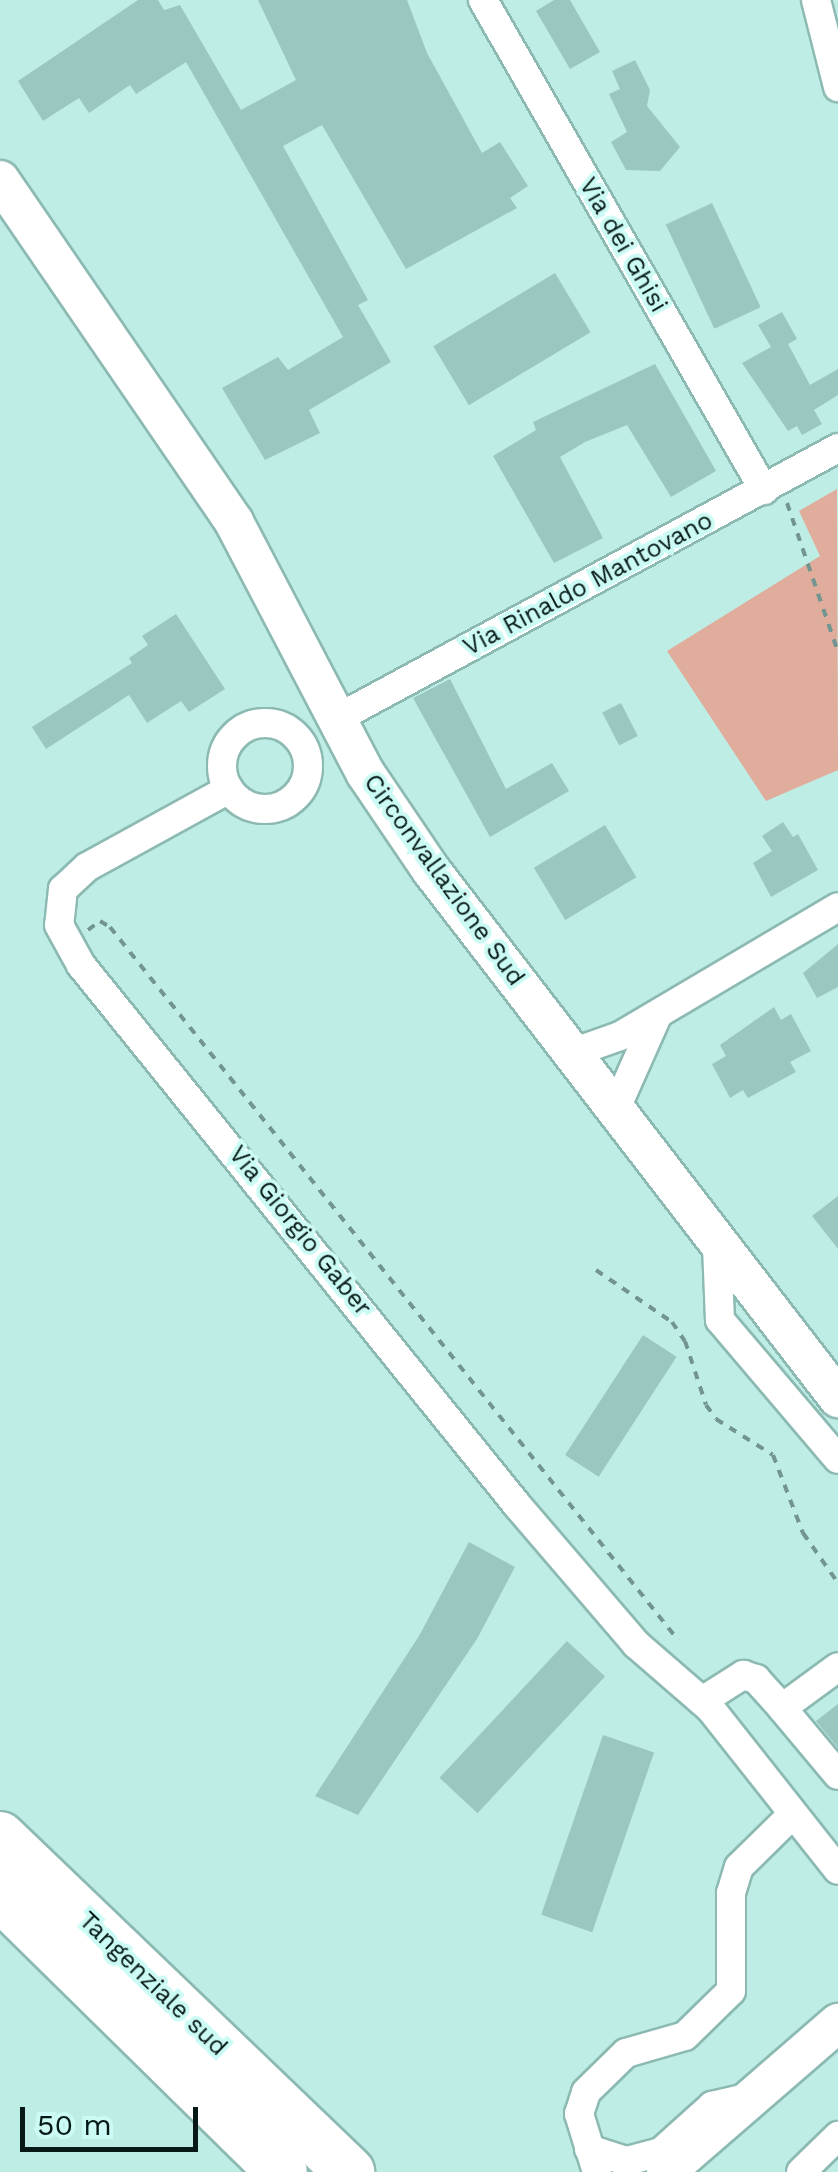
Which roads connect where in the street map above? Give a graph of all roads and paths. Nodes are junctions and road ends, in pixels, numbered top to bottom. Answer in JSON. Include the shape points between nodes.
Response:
{"nodes":[{"id":1,"x":482,"y":0,"type":"edge"},
{"id":2,"x":816,"y":0,"type":"edge"},
{"id":3,"x":838,"y":86,"type":"edge"},
{"id":4,"x":0,"y":180,"type":"edge"},
{"id":5,"x":838,"y":448,"type":"edge"},
{"id":6,"x":775,"y":494,"type":"junction"},
{"id":7,"x":838,"y":652,"type":"edge"},
{"id":8,"x":338,"y":718,"type":"junction"},
{"id":9,"x":229,"y":790,"type":"dead end"},
{"id":10,"x":838,"y":906,"type":"edge"},
{"id":11,"x":69,"y":944,"type":"junction"},
{"id":12,"x":658,"y":1014,"type":"junction"},
{"id":13,"x":572,"y":1053,"type":"junction"},
{"id":14,"x":616,"y":1108,"type":"junction"},
{"id":15,"x":717,"y":1246,"type":"junction"},
{"id":16,"x":596,"y":1270,"type":"dead end"},
{"id":17,"x":838,"y":1398,"type":"edge"},
{"id":18,"x":838,"y":1458,"type":"edge"},
{"id":19,"x":838,"y":1583,"type":"edge"},
{"id":20,"x":678,"y":1640,"type":"dead end"},
{"id":21,"x":838,"y":1666,"type":"edge"},
{"id":22,"x":702,"y":1701,"type":"junction"},
{"id":23,"x":782,"y":1708,"type":"junction"},
{"id":24,"x":838,"y":1775,"type":"edge"},
{"id":25,"x":792,"y":1815,"type":"junction"},
{"id":26,"x":0,"y":1837,"type":"edge"},
{"id":27,"x":834,"y":1864,"type":"edge"},
{"id":28,"x":0,"y":1895,"type":"edge"},
{"id":29,"x":838,"y":2024,"type":"edge"},
{"id":30,"x":754,"y":2096,"type":"junction"},
{"id":31,"x":838,"y":2136,"type":"edge"},
{"id":32,"x":593,"y":2160,"type":"edge"},
{"id":33,"x":282,"y":2172,"type":"edge"},
{"id":34,"x":349,"y":2172,"type":"edge"},
{"id":35,"x":666,"y":2172,"type":"edge"},
{"id":36,"x":694,"y":2172,"type":"edge"},
{"id":37,"x":801,"y":2172,"type":"edge"}],
"edges":[{"from":1,"to":6,"type":"street","name":"Via dei Ghisi"},
{"from":2,"to":3,"type":"street"},
{"from":4,"to":8,"type":"main road","name":"Circonvallazione Sud","via":[[234,522]]},
{"from":5,"to":6,"type":"street","name":"Via Rinaldo Mantovano"},
{"from":6,"to":7,"type":"path"},
{"from":6,"to":8,"type":"street","name":"Via Rinaldo Mantovano"},
{"from":8,"to":13,"type":"main road","name":"Circonvallazione Sud","via":[[430,870]]},
{"from":9,"to":11,"type":"street","via":[[87,867],[63,889],[60,925]]},
{"from":10,"to":12,"type":"street"},
{"from":11,"to":20,"type":"path","via":[[100,921],[110,926]]},
{"from":11,"to":22,"type":"street","name":"Via Giorgio Gaber","via":[[517,1505],[636,1644]]},
{"from":12,"to":13,"type":"street"},
{"from":12,"to":14,"type":"street"},
{"from":13,"to":14,"type":"main road","name":"Circonvallazione Sud"},
{"from":14,"to":15,"type":"main road","name":"Circonvallazione Sud"},
{"from":15,"to":17,"type":"main road","name":"Circonvallazione Sud"},
{"from":15,"to":18,"type":"street","via":[[720,1320]]},
{"from":16,"to":19,"type":"path","via":[[672,1322],[706,1405],[774,1456],[804,1533]]},
{"from":21,"to":23,"type":"street"},
{"from":22,"to":23,"type":"street","via":[[743,1674]]},
{"from":22,"to":25,"type":"street","name":"Via Giorgio Gaber"},
{"from":23,"to":24,"type":"street"},
{"from":25,"to":27,"type":"street","name":"Via Giorgio Gaber"},
{"from":25,"to":32,"type":"street","via":[[739,1866],[731,1894],[732,1992],[686,2036],[626,2054],[598,2075],[579,2114]]},
{"from":26,"to":34,"type":"highway","name":"Tangenziale sud"},
{"from":28,"to":33,"type":"highway","name":"Tangenziale sud"},
{"from":29,"to":30,"type":"main road"},
{"from":30,"to":32,"type":"street","via":[[712,2106],[660,2152],[627,2161]]},
{"from":30,"to":35,"type":"main road"},
{"from":30,"to":36,"type":"street","via":[[741,2132]]},
{"from":31,"to":37,"type":"street"}]}
